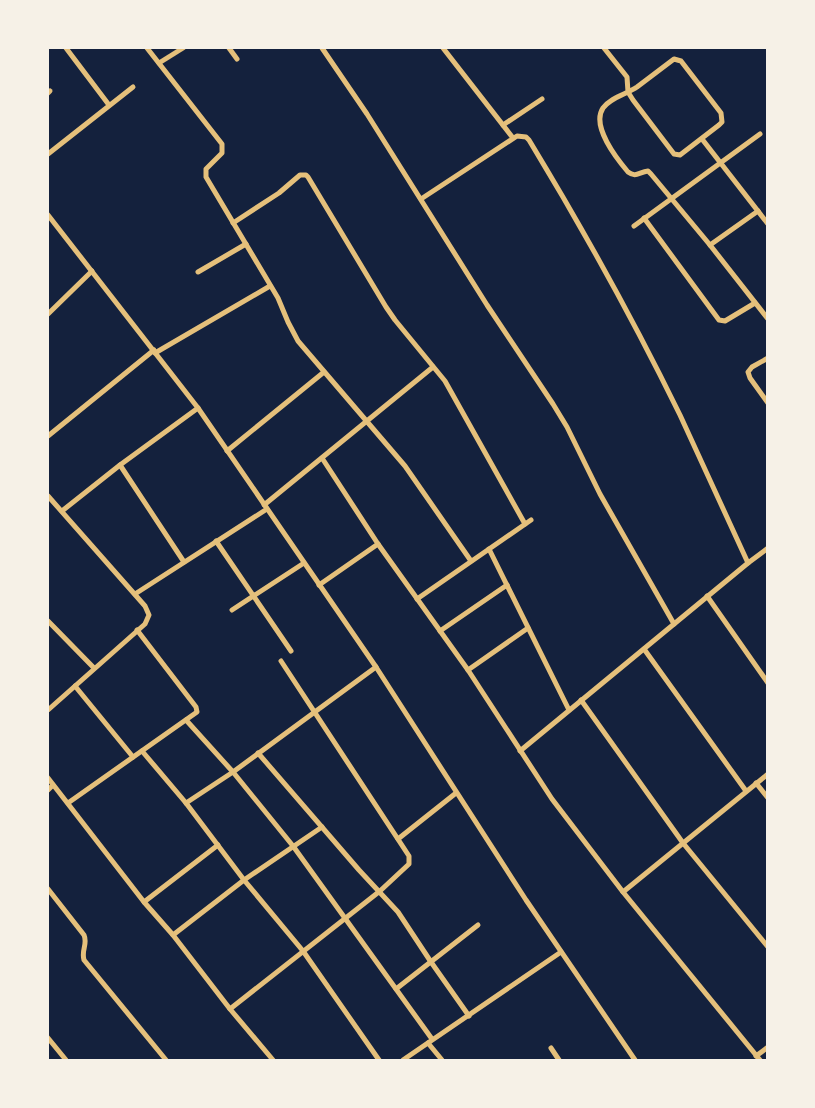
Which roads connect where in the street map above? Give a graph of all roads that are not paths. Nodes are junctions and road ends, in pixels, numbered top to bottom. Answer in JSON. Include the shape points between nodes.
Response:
{"nodes":[{"id":1,"x":66,"y":48,"type":"edge"},
{"id":2,"x":147,"y":48,"type":"edge"},
{"id":3,"x":183,"y":48,"type":"edge"},
{"id":4,"x":230,"y":48,"type":"edge"},
{"id":5,"x":322,"y":48,"type":"edge"},
{"id":6,"x":443,"y":48,"type":"edge"},
{"id":7,"x":604,"y":48,"type":"edge"},
{"id":8,"x":237,"y":59,"type":"dead end"},
{"id":9,"x":159,"y":63,"type":"junction"},
{"id":10,"x":133,"y":87,"type":"dead end"},
{"id":11,"x":628,"y":92,"type":"junction"},
{"id":12,"x":542,"y":99,"type":"dead end"},
{"id":13,"x":109,"y":105,"type":"junction"},
{"id":14,"x":503,"y":125,"type":"junction"},
{"id":15,"x":760,"y":134,"type":"dead end"},
{"id":16,"x":513,"y":138,"type":"junction"},
{"id":17,"x":702,"y":139,"type":"junction"},
{"id":18,"x":48,"y":154,"type":"edge"},
{"id":19,"x":721,"y":163,"type":"junction"},
{"id":20,"x":421,"y":199,"type":"junction"},
{"id":21,"x":671,"y":199,"type":"junction"},
{"id":22,"x":758,"y":211,"type":"junction"},
{"id":23,"x":48,"y":218,"type":"edge"},
{"id":24,"x":644,"y":218,"type":"junction"},
{"id":25,"x":233,"y":223,"type":"junction"},
{"id":26,"x":768,"y":224,"type":"edge"},
{"id":27,"x":634,"y":226,"type":"dead end"},
{"id":28,"x":246,"y":244,"type":"junction"},
{"id":29,"x":710,"y":246,"type":"junction"},
{"id":30,"x":92,"y":271,"type":"junction"},
{"id":31,"x":198,"y":272,"type":"dead end"},
{"id":32,"x":270,"y":286,"type":"junction"},
{"id":33,"x":755,"y":303,"type":"junction"},
{"id":34,"x":48,"y":314,"type":"edge"},
{"id":35,"x":768,"y":319,"type":"edge"},
{"id":36,"x":154,"y":351,"type":"junction"},
{"id":37,"x":768,"y":358,"type":"edge"},
{"id":38,"x":434,"y":367,"type":"junction"},
{"id":39,"x":324,"y":372,"type":"junction"},
{"id":40,"x":768,"y":403,"type":"edge"},
{"id":41,"x":198,"y":408,"type":"junction"},
{"id":42,"x":367,"y":421,"type":"junction"},
{"id":43,"x":48,"y":436,"type":"edge"},
{"id":44,"x":227,"y":451,"type":"junction"},
{"id":45,"x":322,"y":458,"type":"junction"},
{"id":46,"x":120,"y":465,"type":"junction"},
{"id":47,"x":48,"y":496,"type":"edge"},
{"id":48,"x":266,"y":507,"type":"junction"},
{"id":49,"x":62,"y":511,"type":"junction"},
{"id":50,"x":531,"y":520,"type":"dead end"},
{"id":51,"x":525,"y":524,"type":"junction"},
{"id":52,"x":216,"y":541,"type":"junction"},
{"id":53,"x":378,"y":544,"type":"junction"},
{"id":54,"x":768,"y":548,"type":"edge"},
{"id":55,"x":489,"y":549,"type":"junction"},
{"id":56,"x":471,"y":561,"type":"junction"},
{"id":57,"x":184,"y":562,"type":"junction"},
{"id":58,"x":304,"y":563,"type":"junction"},
{"id":59,"x":748,"y":563,"type":"junction"},
{"id":60,"x":319,"y":584,"type":"junction"},
{"id":61,"x":507,"y":586,"type":"junction"},
{"id":62,"x":135,"y":594,"type":"junction"},
{"id":63,"x":254,"y":596,"type":"junction"},
{"id":64,"x":707,"y":596,"type":"junction"},
{"id":65,"x":417,"y":599,"type":"junction"},
{"id":66,"x":232,"y":610,"type":"dead end"},
{"id":67,"x":48,"y":621,"type":"edge"},
{"id":68,"x":674,"y":624,"type":"junction"},
{"id":69,"x":528,"y":628,"type":"junction"},
{"id":70,"x":138,"y":630,"type":"junction"},
{"id":71,"x":440,"y":631,"type":"junction"},
{"id":72,"x":644,"y":649,"type":"junction"},
{"id":73,"x":291,"y":651,"type":"dead end"},
{"id":74,"x":281,"y":661,"type":"dead end"},
{"id":75,"x":376,"y":667,"type":"junction"},
{"id":76,"x":94,"y":668,"type":"junction"},
{"id":77,"x":468,"y":670,"type":"junction"},
{"id":78,"x":768,"y":683,"type":"edge"},
{"id":79,"x":75,"y":686,"type":"junction"},
{"id":80,"x":581,"y":700,"type":"junction"},
{"id":81,"x":48,"y":710,"type":"edge"},
{"id":82,"x":569,"y":710,"type":"junction"},
{"id":83,"x":314,"y":712,"type":"junction"},
{"id":84,"x":186,"y":720,"type":"junction"},
{"id":85,"x":142,"y":751,"type":"junction"},
{"id":86,"x":520,"y":751,"type":"junction"},
{"id":87,"x":258,"y":753,"type":"junction"},
{"id":88,"x":133,"y":757,"type":"junction"},
{"id":89,"x":233,"y":772,"type":"junction"},
{"id":90,"x":768,"y":774,"type":"edge"},
{"id":91,"x":48,"y":778,"type":"edge"},
{"id":92,"x":756,"y":783,"type":"junction"},
{"id":93,"x":53,"y":785,"type":"junction"},
{"id":94,"x":48,"y":790,"type":"edge"},
{"id":95,"x":746,"y":791,"type":"junction"},
{"id":96,"x":456,"y":793,"type":"junction"},
{"id":97,"x":768,"y":798,"type":"edge"},
{"id":98,"x":68,"y":803,"type":"junction"},
{"id":99,"x":186,"y":803,"type":"junction"},
{"id":100,"x":322,"y":827,"type":"junction"},
{"id":101,"x":398,"y":839,"type":"junction"},
{"id":102,"x":683,"y":843,"type":"junction"},
{"id":103,"x":218,"y":845,"type":"junction"},
{"id":104,"x":293,"y":846,"type":"junction"},
{"id":105,"x":244,"y":880,"type":"junction"},
{"id":106,"x":48,"y":889,"type":"edge"},
{"id":107,"x":380,"y":891,"type":"junction"},
{"id":108,"x":623,"y":892,"type":"junction"},
{"id":109,"x":144,"y":902,"type":"junction"},
{"id":110,"x":344,"y":919,"type":"junction"},
{"id":111,"x":478,"y":925,"type":"dead end"},
{"id":112,"x":174,"y":935,"type":"junction"},
{"id":113,"x":768,"y":947,"type":"edge"},
{"id":114,"x":303,"y":951,"type":"junction"},
{"id":115,"x":561,"y":952,"type":"junction"},
{"id":116,"x":431,"y":962,"type":"junction"},
{"id":117,"x":396,"y":989,"type":"junction"},
{"id":118,"x":230,"y":1008,"type":"junction"},
{"id":119,"x":469,"y":1016,"type":"junction"},
{"id":120,"x":48,"y":1038,"type":"edge"},
{"id":121,"x":430,"y":1041,"type":"junction"},
{"id":122,"x":768,"y":1047,"type":"edge"},
{"id":123,"x":551,"y":1048,"type":"dead end"},
{"id":124,"x":758,"y":1058,"type":"edge"},
{"id":125,"x":66,"y":1060,"type":"edge"},
{"id":126,"x":166,"y":1060,"type":"edge"},
{"id":127,"x":273,"y":1060,"type":"edge"},
{"id":128,"x":380,"y":1060,"type":"edge"},
{"id":129,"x":403,"y":1060,"type":"edge"},
{"id":130,"x":442,"y":1060,"type":"edge"},
{"id":131,"x":559,"y":1060,"type":"edge"},
{"id":132,"x":635,"y":1060,"type":"edge"}],
"edges":[{"from":1,"to":13,"type":"street"},
{"from":2,"to":9,"type":"street"},
{"from":3,"to":9,"type":"street"},
{"from":4,"to":8,"type":"street"},
{"from":5,"to":20,"type":"street"},
{"from":6,"to":14,"type":"street"},
{"from":7,"to":11,"type":"street","via":[[627,77]]},
{"from":9,"to":25,"type":"street","via":[[222,144],[222,153],[206,169],[206,177]]},
{"from":10,"to":13,"type":"street"},
{"from":11,"to":17,"type":"street","via":[[674,154],[680,155]]},
{"from":11,"to":17,"type":"street","via":[[674,59],[682,61],[723,118]]},
{"from":11,"to":21,"type":"street","via":[[603,108],[601,120],[608,145],[628,172],[636,175],[648,171]]},
{"from":12,"to":14,"type":"street"},
{"from":13,"to":18,"type":"street"},
{"from":14,"to":16,"type":"street"},
{"from":15,"to":19,"type":"street"},
{"from":16,"to":20,"type":"street"},
{"from":16,"to":59,"type":"street","via":[[522,135],[529,140],[567,202],[679,414]]},
{"from":17,"to":19,"type":"street"},
{"from":19,"to":21,"type":"street"},
{"from":19,"to":22,"type":"street"},
{"from":20,"to":68,"type":"street","via":[[562,420]]},
{"from":21,"to":24,"type":"street"},
{"from":21,"to":29,"type":"street"},
{"from":22,"to":26,"type":"street"},
{"from":22,"to":29,"type":"street"},
{"from":23,"to":30,"type":"street"},
{"from":24,"to":27,"type":"street"},
{"from":24,"to":33,"type":"street","via":[[719,320],[725,321]]},
{"from":25,"to":28,"type":"street"},
{"from":25,"to":38,"type":"street","via":[[279,193],[294,178],[306,175],[386,307]]},
{"from":28,"to":31,"type":"street"},
{"from":28,"to":32,"type":"street"},
{"from":29,"to":33,"type":"street"},
{"from":30,"to":34,"type":"street"},
{"from":30,"to":36,"type":"street"},
{"from":32,"to":36,"type":"street"},
{"from":32,"to":39,"type":"street","via":[[298,341]]},
{"from":33,"to":35,"type":"street"},
{"from":36,"to":41,"type":"street"},
{"from":36,"to":43,"type":"street"},
{"from":37,"to":40,"type":"street","via":[[752,367],[748,374]]},
{"from":38,"to":42,"type":"street"},
{"from":38,"to":51,"type":"street"},
{"from":39,"to":42,"type":"street"},
{"from":39,"to":44,"type":"street"},
{"from":41,"to":44,"type":"street"},
{"from":41,"to":46,"type":"street"},
{"from":42,"to":45,"type":"street"},
{"from":42,"to":56,"type":"street","via":[[405,466]]},
{"from":44,"to":48,"type":"street"},
{"from":45,"to":48,"type":"street"},
{"from":45,"to":53,"type":"street"},
{"from":46,"to":49,"type":"street"},
{"from":46,"to":57,"type":"street"},
{"from":47,"to":49,"type":"street"},
{"from":48,"to":52,"type":"street"},
{"from":48,"to":58,"type":"street"},
{"from":49,"to":62,"type":"street"},
{"from":50,"to":51,"type":"street"},
{"from":51,"to":55,"type":"street"},
{"from":52,"to":57,"type":"street"},
{"from":52,"to":63,"type":"street"},
{"from":53,"to":60,"type":"street"},
{"from":53,"to":65,"type":"street"},
{"from":54,"to":59,"type":"street"},
{"from":55,"to":56,"type":"street"},
{"from":55,"to":61,"type":"street"},
{"from":56,"to":65,"type":"street"},
{"from":57,"to":62,"type":"street"},
{"from":58,"to":60,"type":"street"},
{"from":58,"to":63,"type":"street"},
{"from":59,"to":64,"type":"street"},
{"from":60,"to":75,"type":"street"},
{"from":61,"to":69,"type":"street"},
{"from":61,"to":71,"type":"street"},
{"from":62,"to":70,"type":"street","via":[[148,610],[145,624]]},
{"from":63,"to":66,"type":"street"},
{"from":63,"to":73,"type":"street"},
{"from":64,"to":68,"type":"street"},
{"from":64,"to":78,"type":"street"},
{"from":65,"to":71,"type":"street"},
{"from":67,"to":76,"type":"street"},
{"from":68,"to":72,"type":"street"},
{"from":69,"to":77,"type":"street"},
{"from":69,"to":82,"type":"street"},
{"from":70,"to":76,"type":"street"},
{"from":70,"to":84,"type":"street","via":[[196,707],[196,713]]},
{"from":71,"to":77,"type":"street"},
{"from":72,"to":80,"type":"street"},
{"from":72,"to":95,"type":"street"},
{"from":74,"to":83,"type":"street"},
{"from":75,"to":83,"type":"street"},
{"from":75,"to":96,"type":"street"},
{"from":76,"to":79,"type":"street"},
{"from":77,"to":86,"type":"street"},
{"from":79,"to":81,"type":"street"},
{"from":79,"to":88,"type":"street"},
{"from":80,"to":82,"type":"street"},
{"from":80,"to":102,"type":"street"},
{"from":82,"to":86,"type":"street"},
{"from":83,"to":87,"type":"street"},
{"from":83,"to":101,"type":"street"},
{"from":84,"to":85,"type":"street"},
{"from":84,"to":89,"type":"street"},
{"from":85,"to":88,"type":"street"},
{"from":85,"to":99,"type":"street"},
{"from":86,"to":108,"type":"street"},
{"from":87,"to":89,"type":"street"},
{"from":87,"to":100,"type":"street"},
{"from":88,"to":98,"type":"street"},
{"from":89,"to":99,"type":"street"},
{"from":89,"to":104,"type":"street"},
{"from":90,"to":92,"type":"street"},
{"from":91,"to":93,"type":"street"},
{"from":92,"to":95,"type":"street"},
{"from":92,"to":97,"type":"street"},
{"from":93,"to":94,"type":"street"},
{"from":93,"to":98,"type":"street"},
{"from":95,"to":102,"type":"street"},
{"from":96,"to":101,"type":"street"},
{"from":96,"to":115,"type":"street"},
{"from":98,"to":109,"type":"street"},
{"from":99,"to":103,"type":"street"},
{"from":100,"to":104,"type":"street"},
{"from":100,"to":107,"type":"street"},
{"from":101,"to":107,"type":"street","via":[[409,856],[410,864]]},
{"from":102,"to":108,"type":"street"},
{"from":102,"to":113,"type":"street"},
{"from":103,"to":105,"type":"street"},
{"from":103,"to":109,"type":"street"},
{"from":104,"to":105,"type":"street"},
{"from":104,"to":110,"type":"street"},
{"from":105,"to":112,"type":"street"},
{"from":105,"to":114,"type":"street"},
{"from":106,"to":126,"type":"street","via":[[84,935],[84,960]]},
{"from":107,"to":110,"type":"street"},
{"from":107,"to":116,"type":"street","via":[[402,917]]},
{"from":108,"to":124,"type":"street"},
{"from":109,"to":112,"type":"street"},
{"from":110,"to":114,"type":"street"},
{"from":110,"to":117,"type":"street"},
{"from":111,"to":116,"type":"street"},
{"from":112,"to":118,"type":"street"},
{"from":114,"to":118,"type":"street"},
{"from":114,"to":128,"type":"street"},
{"from":115,"to":119,"type":"street"},
{"from":115,"to":132,"type":"street"},
{"from":116,"to":117,"type":"street"},
{"from":116,"to":119,"type":"street"},
{"from":117,"to":121,"type":"street"},
{"from":118,"to":127,"type":"street"},
{"from":119,"to":121,"type":"street"},
{"from":120,"to":125,"type":"street"},
{"from":121,"to":129,"type":"street"},
{"from":121,"to":130,"type":"street"},
{"from":122,"to":124,"type":"street"},
{"from":123,"to":131,"type":"street"}]}
